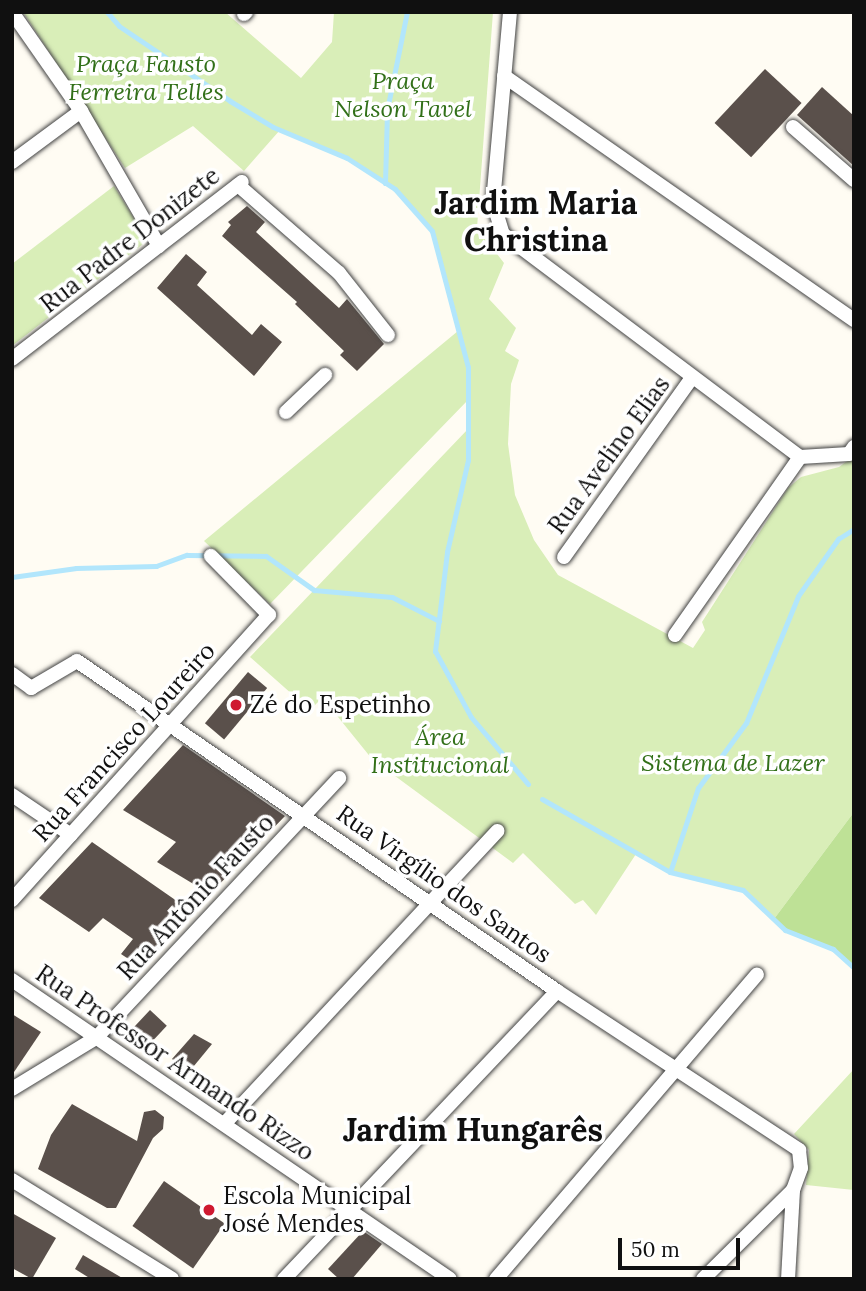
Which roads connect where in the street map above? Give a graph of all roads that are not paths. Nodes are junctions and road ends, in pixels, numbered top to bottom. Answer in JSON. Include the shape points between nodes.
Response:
{"nodes":[{"id":1,"x":12,"y":12,"type":"edge"},
{"id":2,"x":510,"y":12,"type":"edge"},
{"id":3,"x":504,"y":76,"type":"junction"},
{"id":4,"x":81,"y":111,"type":"junction"},
{"id":5,"x":793,"y":127,"type":"dead end"},
{"id":6,"x":12,"y":162,"type":"edge"},
{"id":7,"x":854,"y":180,"type":"edge"},
{"id":8,"x":159,"y":246,"type":"junction"},
{"id":9,"x":854,"y":320,"type":"edge"},
{"id":10,"x":388,"y":335,"type":"dead end"},
{"id":11,"x":12,"y":359,"type":"edge"},
{"id":12,"x":325,"y":375,"type":"dead end"},
{"id":13,"x":691,"y":379,"type":"junction"},
{"id":14,"x":286,"y":412,"type":"dead end"},
{"id":15,"x":854,"y":447,"type":"edge"},
{"id":16,"x":800,"y":457,"type":"junction"},
{"id":17,"x":211,"y":556,"type":"dead end"},
{"id":18,"x":564,"y":557,"type":"dead end"},
{"id":19,"x":675,"y":635,"type":"dead end"},
{"id":20,"x":12,"y":674,"type":"edge"},
{"id":21,"x":172,"y":723,"type":"junction"},
{"id":22,"x":339,"y":778,"type":"dead end"},
{"id":23,"x":12,"y":795,"type":"edge"},
{"id":24,"x":306,"y":814,"type":"junction"},
{"id":25,"x":496,"y":831,"type":"dead end"},
{"id":26,"x":71,"y":835,"type":"junction"},
{"id":27,"x":12,"y":900,"type":"edge"},
{"id":28,"x":432,"y":903,"type":"junction"},
{"id":29,"x":757,"y":975,"type":"dead end"},
{"id":30,"x":12,"y":981,"type":"edge"},
{"id":31,"x":557,"y":990,"type":"junction"},
{"id":32,"x":96,"y":1038,"type":"junction"},
{"id":33,"x":676,"y":1070,"type":"junction"},
{"id":34,"x":12,"y":1089,"type":"edge"},
{"id":35,"x":226,"y":1122,"type":"junction"},
{"id":36,"x":12,"y":1180,"type":"edge"},
{"id":37,"x":793,"y":1190,"type":"junction"},
{"id":38,"x":348,"y":1211,"type":"junction"},
{"id":39,"x":172,"y":1279,"type":"edge"},
{"id":40,"x":284,"y":1279,"type":"edge"},
{"id":41,"x":450,"y":1279,"type":"edge"},
{"id":42,"x":496,"y":1279,"type":"edge"},
{"id":43,"x":703,"y":1279,"type":"edge"},
{"id":44,"x":788,"y":1279,"type":"edge"}],
"edges":[{"from":1,"to":4,"type":"street"},
{"from":2,"to":3,"type":"street"},
{"from":3,"to":9,"type":"street"},
{"from":3,"to":13,"type":"street","via":[[493,202],[503,234]]},
{"from":4,"to":6,"type":"street"},
{"from":4,"to":8,"type":"street"},
{"from":5,"to":7,"type":"street"},
{"from":8,"to":10,"type":"street","name":"Rua Padre Donizete","via":[[240,183],[339,273]]},
{"from":8,"to":11,"type":"street","name":"Rua Padre Donizete"},
{"from":12,"to":14,"type":"street"},
{"from":13,"to":16,"type":"street"},
{"from":13,"to":18,"type":"street","name":"Rua Avelino Elias"},
{"from":15,"to":16,"type":"street","via":[[849,454]]},
{"from":16,"to":19,"type":"street"},
{"from":17,"to":21,"type":"street","name":"Rua Francisco Loureiro","via":[[270,615]]},
{"from":20,"to":21,"type":"street","name":"Rua Virgílio dos Santos","via":[[28,688],[77,662]]},
{"from":21,"to":24,"type":"street","name":"Rua Virgílio dos Santos"},
{"from":21,"to":26,"type":"street","name":"Rua Francisco Loureiro"},
{"from":22,"to":24,"type":"street","name":"Rua Antônio Fausto"},
{"from":23,"to":26,"type":"street"},
{"from":24,"to":28,"type":"street","name":"Rua Virgílio dos Santos"},
{"from":24,"to":32,"type":"street","name":"Rua Antônio Fausto"},
{"from":25,"to":28,"type":"street"},
{"from":26,"to":27,"type":"street","name":"Rua Francisco Loureiro"},
{"from":28,"to":31,"type":"street","name":"Rua Virgílio dos Santos"},
{"from":28,"to":35,"type":"street"},
{"from":29,"to":33,"type":"street"},
{"from":30,"to":32,"type":"street","name":"Rua Professor Armando Rizzo"},
{"from":31,"to":33,"type":"street","name":"Rua Virgílio dos Santos"},
{"from":31,"to":38,"type":"street"},
{"from":32,"to":34,"type":"street","name":"Rua Antônio Fausto"},
{"from":32,"to":35,"type":"street","name":"Rua Professor Armando Rizzo"},
{"from":33,"to":37,"type":"street","name":"Rua Virgílio dos Santos","via":[[799,1150],[801,1168]]},
{"from":33,"to":42,"type":"street"},
{"from":35,"to":38,"type":"street","name":"Rua Professor Armando Rizzo"},
{"from":36,"to":39,"type":"street"},
{"from":37,"to":43,"type":"street"},
{"from":37,"to":44,"type":"street"},
{"from":38,"to":40,"type":"street"},
{"from":38,"to":41,"type":"street","name":"Rua Professor Armando Rizzo"}]}
